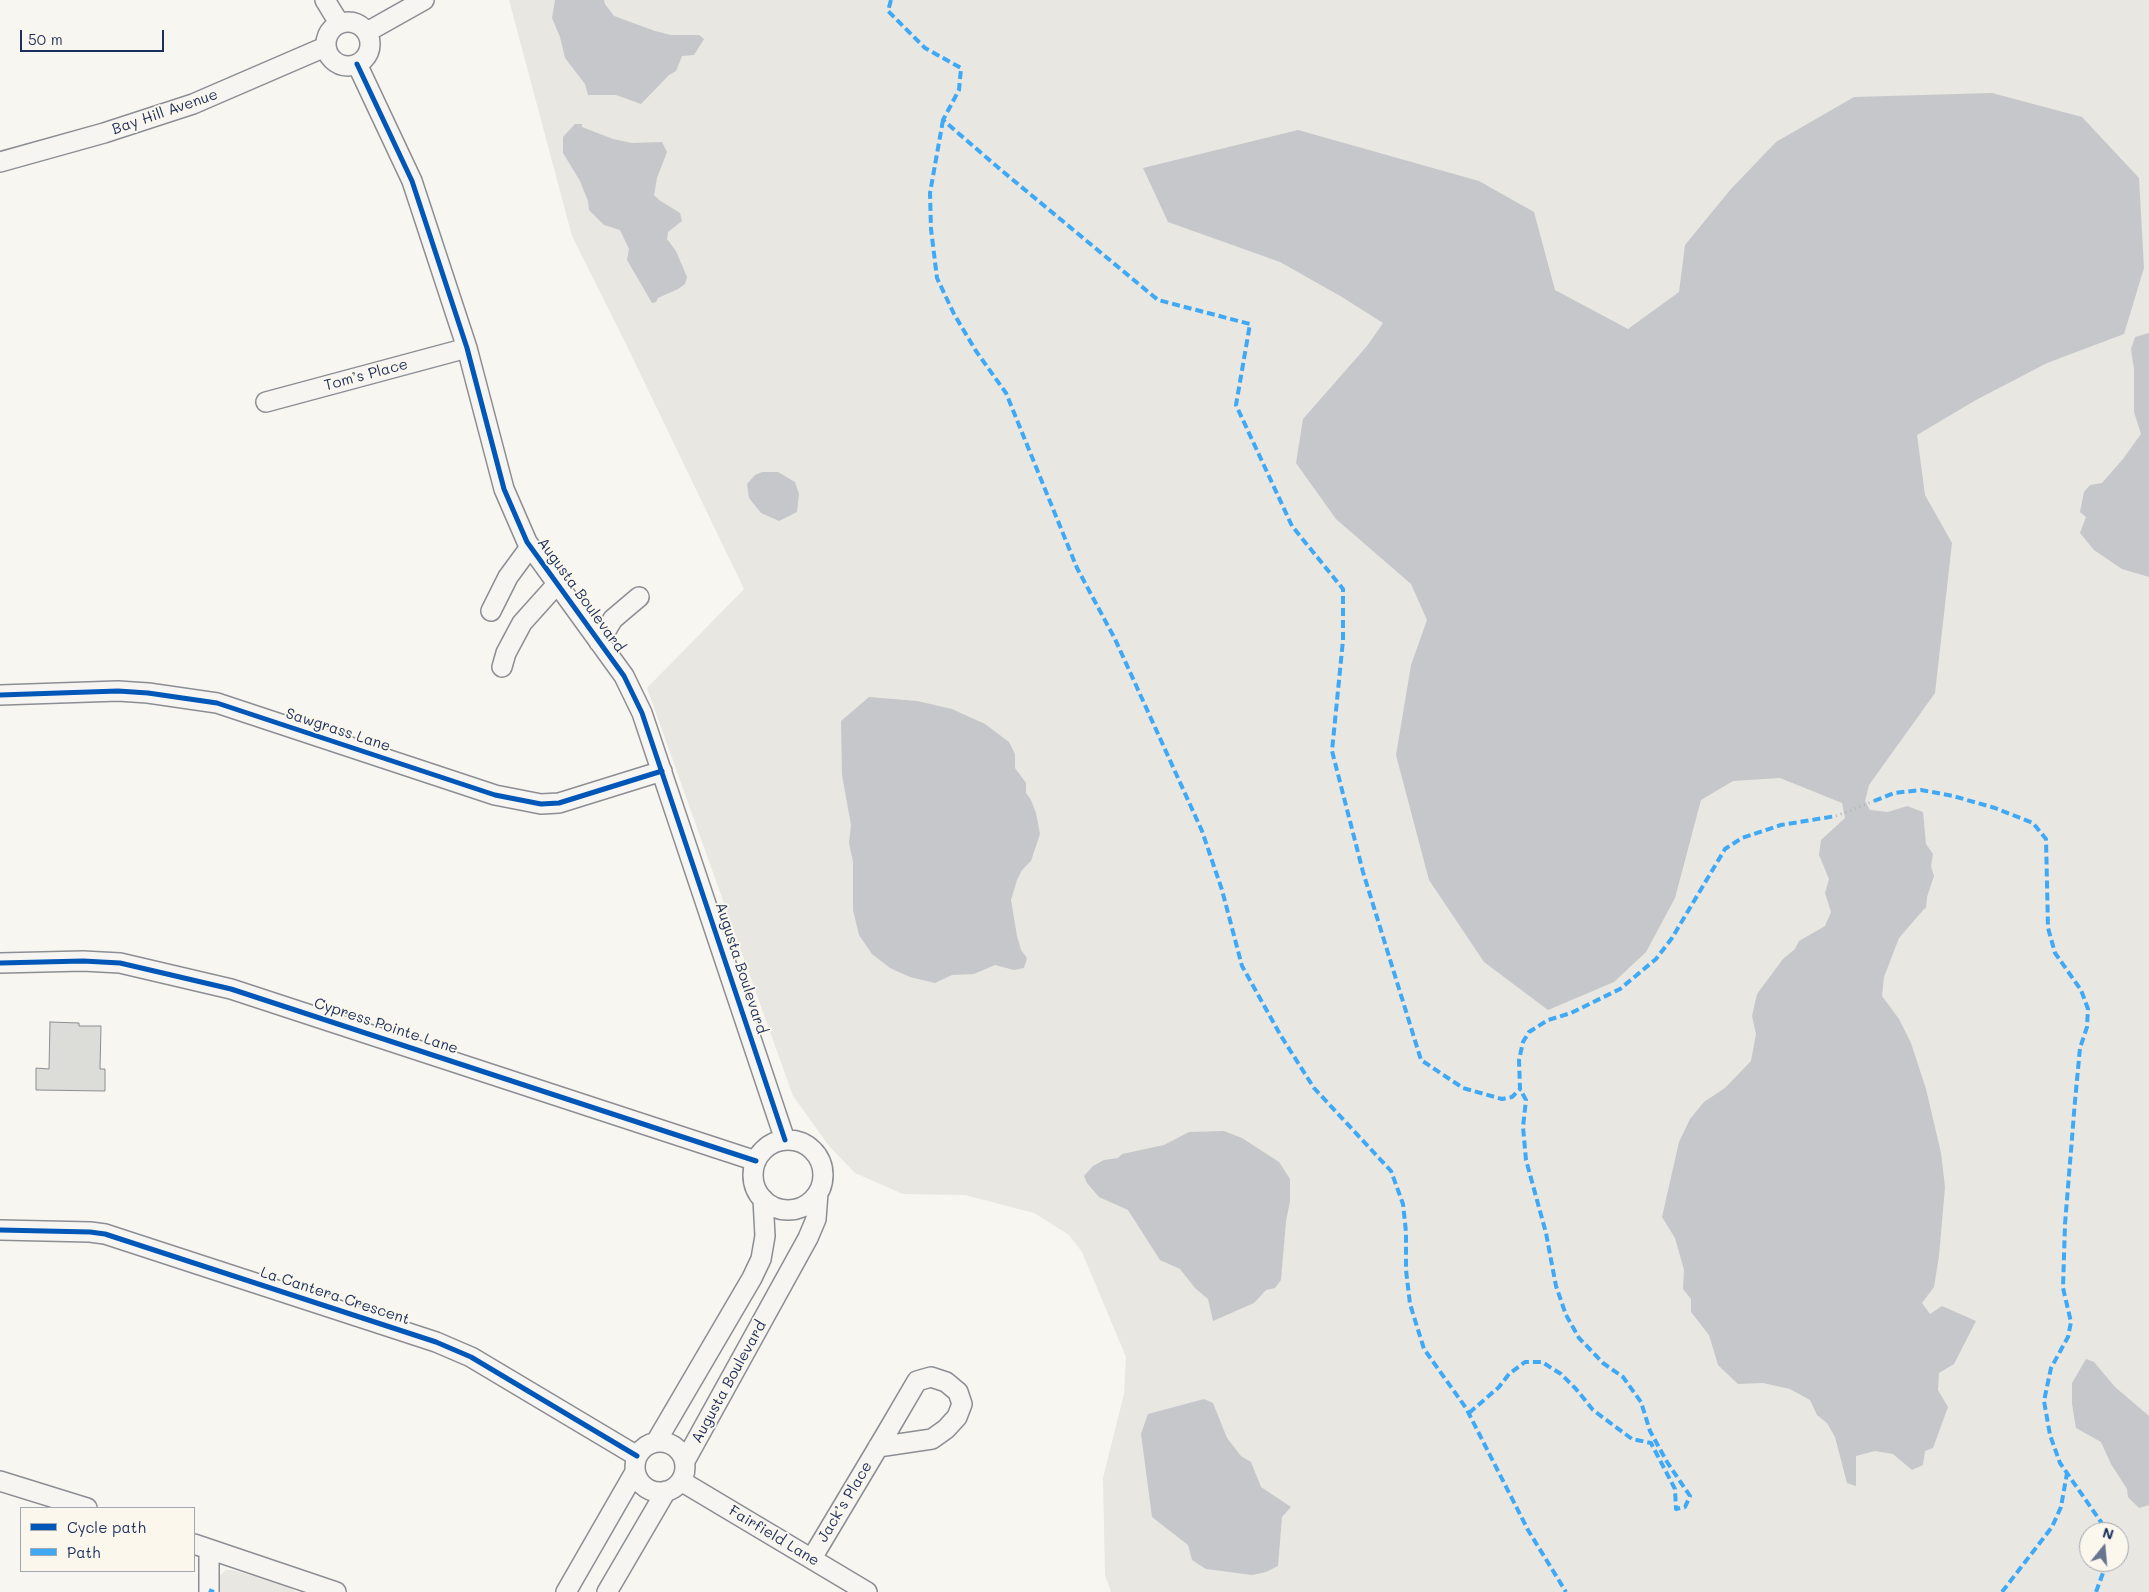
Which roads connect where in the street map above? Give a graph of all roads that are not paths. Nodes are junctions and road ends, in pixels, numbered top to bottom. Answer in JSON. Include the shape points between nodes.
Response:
{"nodes":[{"id":1,"x":325,"y":0,"type":"edge"},
{"id":2,"x":424,"y":0,"type":"edge"},
{"id":3,"x":339,"y":23,"type":"junction"},
{"id":4,"x":367,"y":32,"type":"junction"},
{"id":5,"x":325,"y":48,"type":"junction"},
{"id":6,"x":358,"y":64,"type":"junction"},
{"id":7,"x":0,"y":162,"type":"edge"},
{"id":8,"x":467,"y":348,"type":"junction"},
{"id":9,"x":266,"y":402,"type":"dead end"},
{"id":10,"x":530,"y":547,"type":"junction"},
{"id":11,"x":557,"y":584,"type":"junction"},
{"id":12,"x":640,"y":597,"type":"dead end"},
{"id":13,"x":491,"y":611,"type":"dead end"},
{"id":14,"x":599,"y":642,"type":"junction"},
{"id":15,"x":502,"y":667,"type":"dead end"},
{"id":16,"x":0,"y":695,"type":"edge"},
{"id":17,"x":662,"y":771,"type":"junction"},
{"id":18,"x":0,"y":963,"type":"edge"},
{"id":19,"x":786,"y":1140,"type":"junction"},
{"id":20,"x":756,"y":1161,"type":"junction"},
{"id":21,"x":818,"y":1192,"type":"junction"},
{"id":22,"x":763,"y":1199,"type":"junction"},
{"id":23,"x":0,"y":1230,"type":"edge"},
{"id":24,"x":656,"y":1442,"type":"junction"},
{"id":25,"x":878,"y":1446,"type":"junction"},
{"id":26,"x":685,"y":1461,"type":"junction"},
{"id":27,"x":636,"y":1464,"type":"junction"},
{"id":28,"x":0,"y":1481,"type":"edge"},
{"id":29,"x":674,"y":1486,"type":"junction"},
{"id":30,"x":84,"y":1507,"type":"edge"},
{"id":31,"x":201,"y":1546,"type":"edge"},
{"id":32,"x":812,"y":1558,"type":"junction"},
{"id":33,"x":209,"y":1592,"type":"edge"},
{"id":34,"x":336,"y":1592,"type":"edge"},
{"id":35,"x":566,"y":1592,"type":"edge"},
{"id":36,"x":607,"y":1592,"type":"edge"},
{"id":37,"x":867,"y":1592,"type":"edge"}],
"edges":[{"from":1,"to":3,"type":"street"},
{"from":2,"to":4,"type":"street"},
{"from":3,"to":4,"type":"street","via":[[354,22]]},
{"from":3,"to":5,"type":"street","via":[[329,30]]},
{"from":4,"to":6,"type":"street","via":[[369,50]]},
{"from":5,"to":6,"type":"street","via":[[337,64]]},
{"from":5,"to":7,"type":"street","name":"Bay Hill Avenue","via":[[193,104]]},
{"from":6,"to":8,"type":"street","name":"Augusta Boulevard","via":[[412,180]]},
{"from":8,"to":9,"type":"street","name":"Tom’s Place"},
{"from":8,"to":10,"type":"street","name":"Augusta Boulevard","via":[[504,489]]},
{"from":10,"to":11,"type":"street","name":"Augusta Boulevard"},
{"from":10,"to":13,"type":"street","via":[[508,577]]},
{"from":11,"to":14,"type":"street","name":"Augusta Boulevard"},
{"from":11,"to":15,"type":"street","via":[[522,623]]},
{"from":12,"to":14,"type":"street","via":[[613,619]]},
{"from":14,"to":17,"type":"street","name":"Augusta Boulevard","via":[[628,684]]},
{"from":16,"to":17,"type":"street","name":"Sawgrass Lane","via":[[148,692],[217,703],[495,795],[540,804],[559,802]]},
{"from":17,"to":19,"type":"street","name":"Augusta Boulevard"},
{"from":18,"to":20,"type":"street","name":"Cypress Pointe Lane","via":[[120,963],[231,989]]},
{"from":19,"to":20,"type":"street","via":[[768,1147]]},
{"from":19,"to":21,"type":"street","via":[[806,1145],[815,1152],[823,1177]]},
{"from":20,"to":22,"type":"street","via":[[754,1182]]},
{"from":21,"to":22,"type":"street","via":[[799,1208],[780,1208]]},
{"from":21,"to":26,"type":"street","name":"Augusta Boulevard","via":[[816,1219],[808,1238]]},
{"from":22,"to":24,"type":"street","name":"Augusta Boulevard","via":[[765,1236],[761,1259]]},
{"from":23,"to":27,"type":"street","name":"La Cantera Crescent","via":[[105,1234],[436,1342],[471,1357]]},
{"from":24,"to":26,"type":"street","via":[[678,1448]]},
{"from":24,"to":27,"type":"street","via":[[642,1450]]},
{"from":25,"to":25,"type":"street","name":"Jack’s Place","via":[[932,1439],[957,1417],[962,1404],[958,1392],[946,1382],[931,1377],[917,1381]]},
{"from":25,"to":32,"type":"street","name":"Jack’s Place"},
{"from":26,"to":29,"type":"street","via":[[686,1468]]},
{"from":27,"to":29,"type":"street","via":[[644,1486],[658,1492]]},
{"from":27,"to":35,"type":"street"},
{"from":28,"to":30,"type":"street"},
{"from":29,"to":32,"type":"street","name":"Fairfield Lane"},
{"from":29,"to":36,"type":"street"},
{"from":31,"to":33,"type":"street"},
{"from":31,"to":34,"type":"street"},
{"from":32,"to":37,"type":"street","name":"Fairfield Lane"}]}
